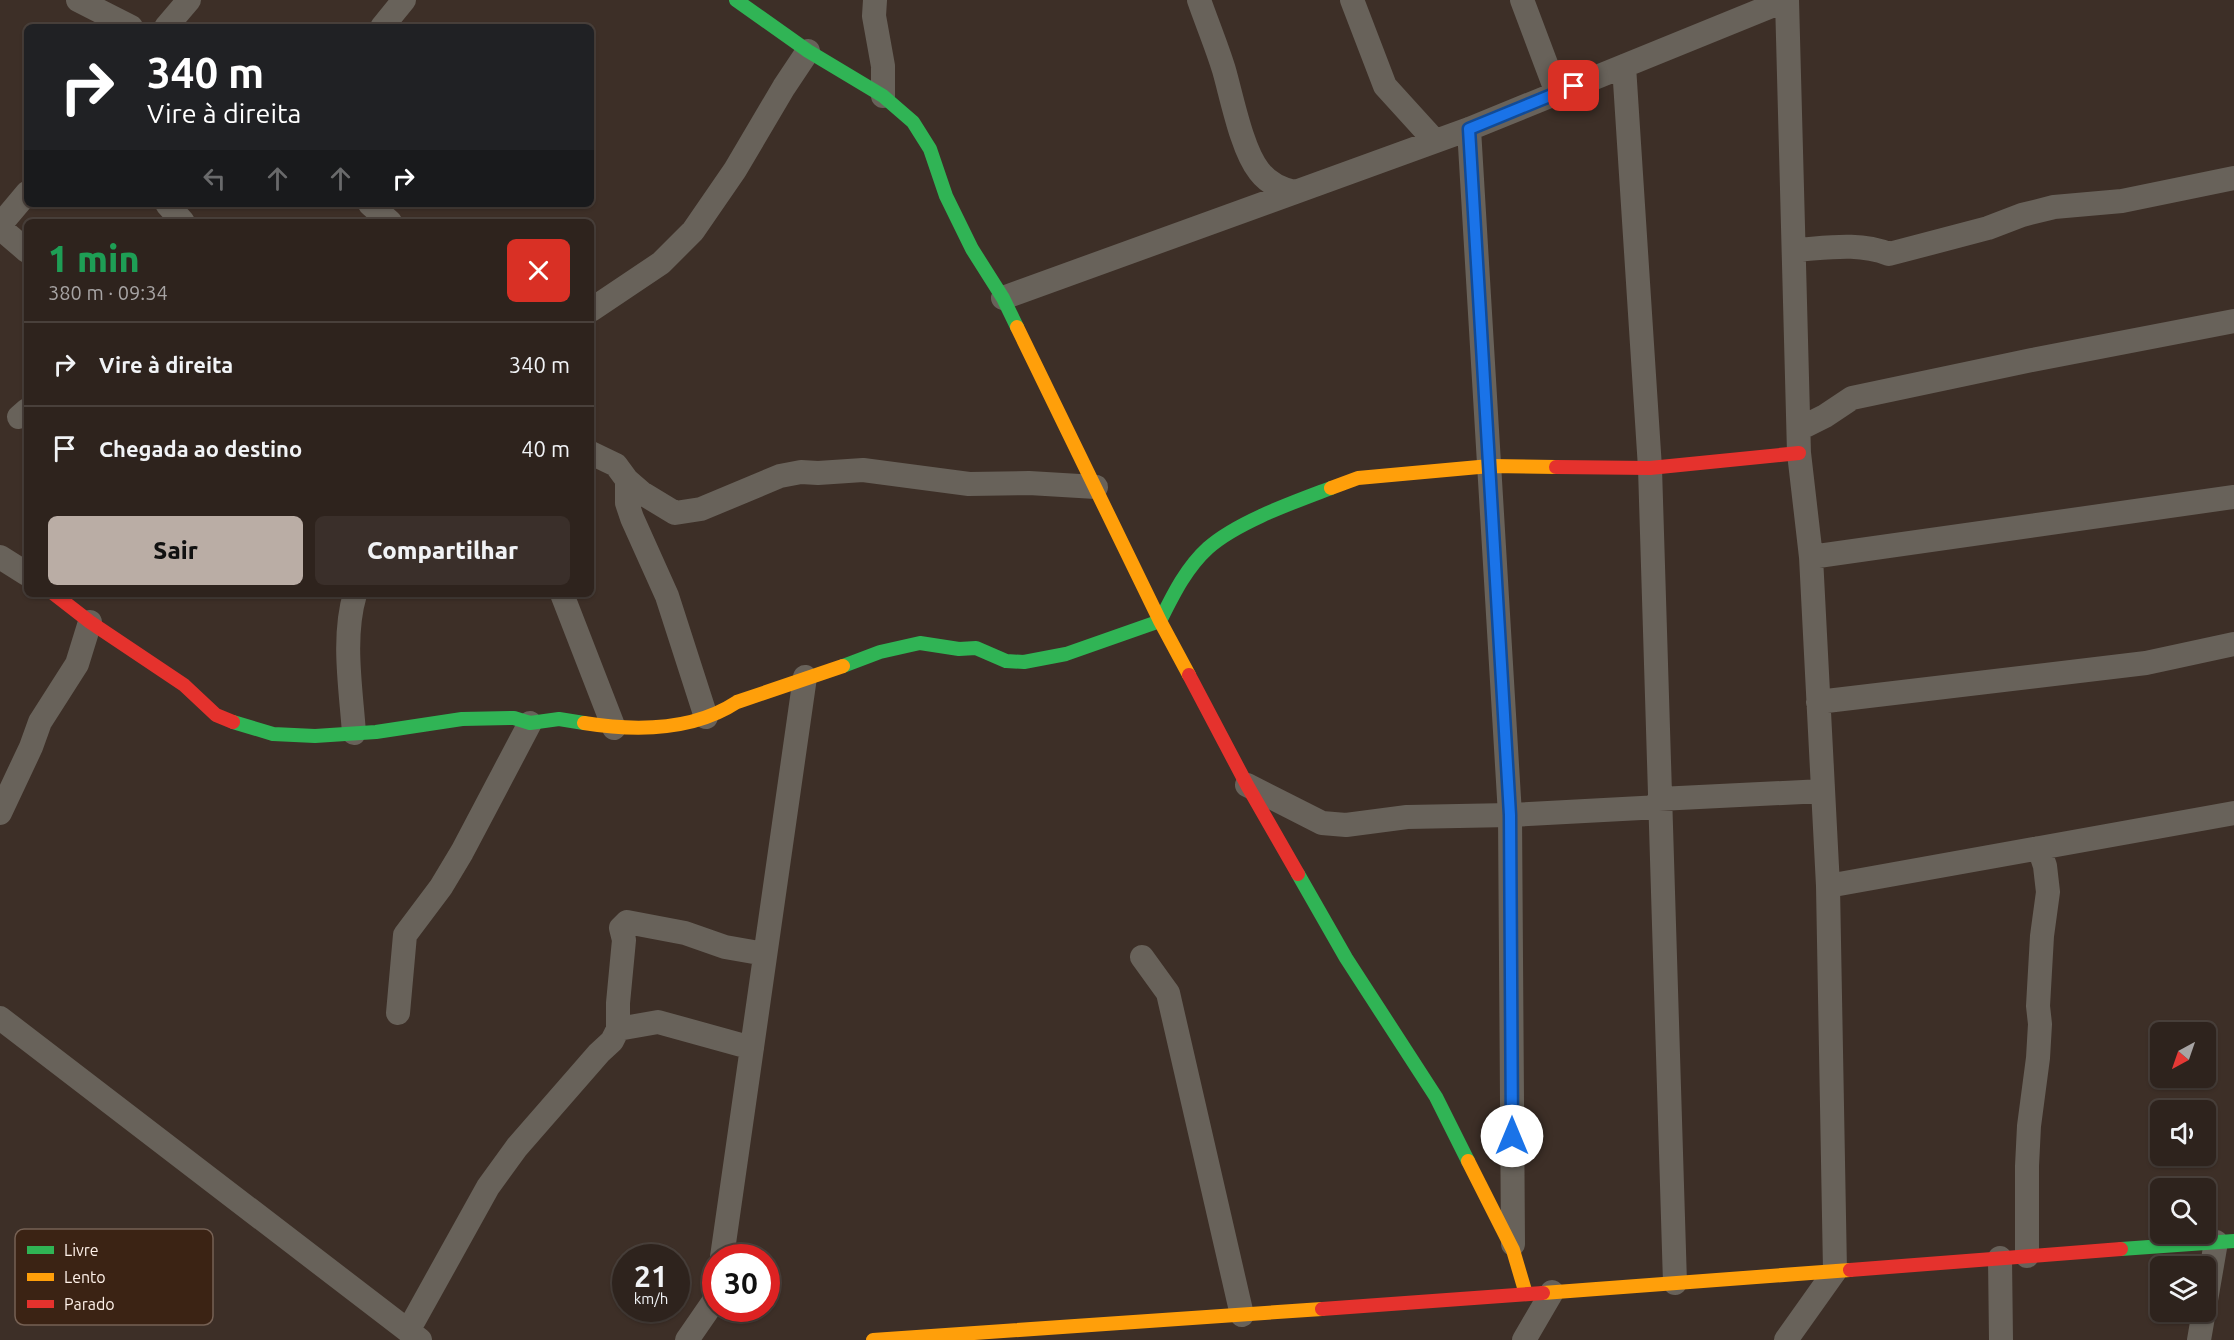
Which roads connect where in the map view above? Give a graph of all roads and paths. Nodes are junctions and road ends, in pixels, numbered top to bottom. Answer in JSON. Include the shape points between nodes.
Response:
{"nodes":[{"id":1,"x":78,"y":0,"type":"edge"},
{"id":2,"x":189,"y":0,"type":"edge"},
{"id":3,"x":404,"y":0,"type":"edge"},
{"id":4,"x":736,"y":0,"type":"edge"},
{"id":5,"x":875,"y":0,"type":"edge"},
{"id":6,"x":1199,"y":0,"type":"edge"},
{"id":7,"x":1352,"y":0,"type":"edge"},
{"id":8,"x":1522,"y":0,"type":"edge"},
{"id":9,"x":1786,"y":0,"type":"edge"},
{"id":10,"x":125,"y":24,"type":"edge"},
{"id":11,"x":171,"y":24,"type":"edge"},
{"id":12,"x":384,"y":24,"type":"edge"},
{"id":13,"x":808,"y":51,"type":"junction"},
{"id":14,"x":1624,"y":66,"type":"junction"},
{"id":15,"x":1557,"y":93,"type":"junction"},
{"id":16,"x":883,"y":96,"type":"junction"},
{"id":17,"x":1469,"y":129,"type":"junction"},
{"id":18,"x":1435,"y":141,"type":"junction"},
{"id":19,"x":2234,"y":178,"type":"edge"},
{"id":20,"x":1294,"y":192,"type":"junction"},
{"id":21,"x":24,"y":197,"type":"edge"},
{"id":22,"x":170,"y":207,"type":"edge"},
{"id":23,"x":373,"y":207,"type":"edge"},
{"id":24,"x":180,"y":219,"type":"edge"},
{"id":25,"x":387,"y":219,"type":"edge"},
{"id":26,"x":0,"y":226,"type":"edge"},
{"id":27,"x":24,"y":247,"type":"edge"},
{"id":28,"x":1794,"y":250,"type":"junction"},
{"id":29,"x":1003,"y":298,"type":"junction"},
{"id":30,"x":594,"y":308,"type":"edge"},
{"id":31,"x":2234,"y":321,"type":"edge"},
{"id":32,"x":1799,"y":441,"type":"junction"},
{"id":33,"x":594,"y":454,"type":"edge"},
{"id":34,"x":1490,"y":466,"type":"junction"},
{"id":35,"x":1650,"y":468,"type":"junction"},
{"id":36,"x":627,"y":480,"type":"junction"},
{"id":37,"x":1096,"y":487,"type":"junction"},
{"id":38,"x":2234,"y":497,"type":"edge"},
{"id":39,"x":0,"y":557,"type":"edge"},
{"id":40,"x":1811,"y":557,"type":"junction"},
{"id":41,"x":24,"y":572,"type":"edge"},
{"id":42,"x":58,"y":597,"type":"edge"},
{"id":43,"x":354,"y":597,"type":"edge"},
{"id":44,"x":563,"y":597,"type":"edge"},
{"id":45,"x":1160,"y":621,"type":"junction"},
{"id":46,"x":90,"y":622,"type":"junction"},
{"id":47,"x":2234,"y":644,"type":"edge"},
{"id":48,"x":805,"y":677,"type":"junction"},
{"id":49,"x":1818,"y":702,"type":"junction"},
{"id":50,"x":705,"y":717,"type":"junction"},
{"id":51,"x":530,"y":723,"type":"junction"},
{"id":52,"x":614,"y":728,"type":"junction"},
{"id":53,"x":354,"y":733,"type":"junction"},
{"id":54,"x":1247,"y":785,"type":"junction"},
{"id":55,"x":1823,"y":791,"type":"junction"},
{"id":56,"x":1660,"y":803,"type":"junction"},
{"id":57,"x":0,"y":813,"type":"edge"},
{"id":58,"x":2234,"y":813,"type":"edge"},
{"id":59,"x":1510,"y":815,"type":"junction"},
{"id":60,"x":2039,"y":848,"type":"junction"},
{"id":61,"x":1828,"y":886,"type":"junction"},
{"id":62,"x":765,"y":954,"type":"junction"},
{"id":63,"x":1142,"y":957,"type":"dead end"},
{"id":64,"x":398,"y":1013,"type":"dead end"},
{"id":65,"x":2,"y":1025,"type":"edge"},
{"id":66,"x":618,"y":1029,"type":"junction"},
{"id":67,"x":752,"y":1048,"type":"junction"},
{"id":68,"x":2225,"y":1241,"type":"edge"},
{"id":69,"x":724,"y":1244,"type":"edge"},
{"id":70,"x":1513,"y":1250,"type":"junction"},
{"id":71,"x":2027,"y":1256,"type":"junction"},
{"id":72,"x":2000,"y":1258,"type":"junction"},
{"id":73,"x":1835,"y":1270,"type":"junction"},
{"id":74,"x":2216,"y":1270,"type":"edge"},
{"id":75,"x":1675,"y":1283,"type":"junction"},
{"id":76,"x":1552,"y":1292,"type":"junction"},
{"id":77,"x":1526,"y":1294,"type":"junction"},
{"id":78,"x":1242,"y":1315,"type":"junction"},
{"id":79,"x":702,"y":1318,"type":"edge"},
{"id":80,"x":2202,"y":1322,"type":"edge"},
{"id":81,"x":1110,"y":1332,"type":"edge"},
{"id":82,"x":414,"y":1336,"type":"edge"},
{"id":83,"x":687,"y":1340,"type":"edge"},
{"id":84,"x":873,"y":1340,"type":"edge"},
{"id":85,"x":1524,"y":1340,"type":"edge"},
{"id":86,"x":1786,"y":1340,"type":"edge"},
{"id":87,"x":2001,"y":1340,"type":"edge"},
{"id":88,"x":2199,"y":1340,"type":"edge"}],
"edges":[{"from":1,"to":10,"type":"street"},
{"from":2,"to":11,"type":"street"},
{"from":3,"to":12,"type":"street"},
{"from":4,"to":13,"type":"street"},
{"from":5,"to":16,"type":"street"},
{"from":6,"to":20,"type":"street","via":[[1254,162],[1271,183]]},
{"from":7,"to":18,"type":"street","via":[[1385,86]]},
{"from":8,"to":15,"type":"street"},
{"from":9,"to":14,"type":"street"},
{"from":9,"to":28,"type":"street"},
{"from":13,"to":16,"type":"street"},
{"from":13,"to":30,"type":"street","via":[[693,231],[661,263]]},
{"from":14,"to":15,"type":"street"},
{"from":14,"to":35,"type":"street"},
{"from":15,"to":17,"type":"street"},
{"from":16,"to":29,"type":"street","via":[[914,122],[930,149],[961,228]]},
{"from":17,"to":18,"type":"street"},
{"from":17,"to":34,"type":"street"},
{"from":18,"to":20,"type":"street"},
{"from":19,"to":28,"type":"street","via":[[2122,201],[2054,207],[1889,254],[1857,246]]},
{"from":20,"to":29,"type":"street"},
{"from":21,"to":26,"type":"street"},
{"from":22,"to":24,"type":"street"},
{"from":23,"to":25,"type":"street"},
{"from":26,"to":27,"type":"street"},
{"from":28,"to":32,"type":"street"},
{"from":29,"to":37,"type":"street"},
{"from":31,"to":32,"type":"street","via":[[1852,398],[1825,416]]},
{"from":32,"to":35,"type":"street"},
{"from":32,"to":40,"type":"street"},
{"from":33,"to":36,"type":"street","via":[[616,465]]},
{"from":34,"to":35,"type":"street"},
{"from":34,"to":45,"type":"street","via":[[1358,478],[1241,526],[1208,548],[1182,579]]},
{"from":34,"to":59,"type":"street"},
{"from":35,"to":56,"type":"street"},
{"from":36,"to":37,"type":"street","via":[[656,504],[675,513],[700,509],[780,476],[801,472],[863,470],[969,484]]},
{"from":36,"to":50,"type":"street","via":[[627,503],[667,596]]},
{"from":37,"to":45,"type":"street"},
{"from":38,"to":40,"type":"street"},
{"from":39,"to":41,"type":"street"},
{"from":40,"to":49,"type":"street"},
{"from":42,"to":46,"type":"street"},
{"from":43,"to":53,"type":"street","via":[[349,641]]},
{"from":44,"to":52,"type":"street"},
{"from":45,"to":48,"type":"street","via":[[1066,654],[1024,662],[1006,661],[976,648],[920,643]]},
{"from":45,"to":54,"type":"street"},
{"from":46,"to":53,"type":"street","via":[[184,685],[216,715],[273,734]]},
{"from":46,"to":57,"type":"street","via":[[77,664],[40,722]]},
{"from":47,"to":49,"type":"street","via":[[2146,663]]},
{"from":48,"to":50,"type":"street"},
{"from":48,"to":62,"type":"street"},
{"from":49,"to":55,"type":"street"},
{"from":50,"to":52,"type":"street","via":[[666,727]]},
{"from":51,"to":52,"type":"street","via":[[559,719]]},
{"from":51,"to":53,"type":"street","via":[[514,718],[462,719]]},
{"from":51,"to":64,"type":"street","via":[[462,852],[405,935]]},
{"from":54,"to":59,"type":"street","via":[[1322,824]]},
{"from":54,"to":70,"type":"street","via":[[1346,958],[1436,1096]]},
{"from":55,"to":56,"type":"street"},
{"from":55,"to":61,"type":"street"},
{"from":56,"to":59,"type":"street"},
{"from":56,"to":75,"type":"street"},
{"from":58,"to":60,"type":"street"},
{"from":59,"to":70,"type":"street"},
{"from":60,"to":61,"type":"street"},
{"from":60,"to":71,"type":"street","via":[[2048,892],[2038,997],[2038,1058],[2029,1126]]},
{"from":61,"to":73,"type":"street"},
{"from":62,"to":66,"type":"street","via":[[627,922],[621,928],[624,940]]},
{"from":62,"to":67,"type":"street"},
{"from":63,"to":78,"type":"street","via":[[1168,993]]},
{"from":65,"to":82,"type":"street"},
{"from":66,"to":67,"type":"street","via":[[658,1022]]},
{"from":66,"to":82,"type":"street","via":[[612,1041],[517,1147],[488,1186]]},
{"from":67,"to":69,"type":"street"},
{"from":68,"to":71,"type":"street"},
{"from":68,"to":74,"type":"street"},
{"from":70,"to":77,"type":"street"},
{"from":71,"to":72,"type":"street"},
{"from":72,"to":73,"type":"street"},
{"from":72,"to":87,"type":"street"},
{"from":73,"to":75,"type":"street"},
{"from":73,"to":86,"type":"street"},
{"from":75,"to":76,"type":"street"},
{"from":76,"to":77,"type":"street"},
{"from":76,"to":85,"type":"street"},
{"from":77,"to":78,"type":"street"},
{"from":78,"to":81,"type":"street"},
{"from":79,"to":83,"type":"street"},
{"from":80,"to":88,"type":"street"},
{"from":81,"to":84,"type":"street"}]}
